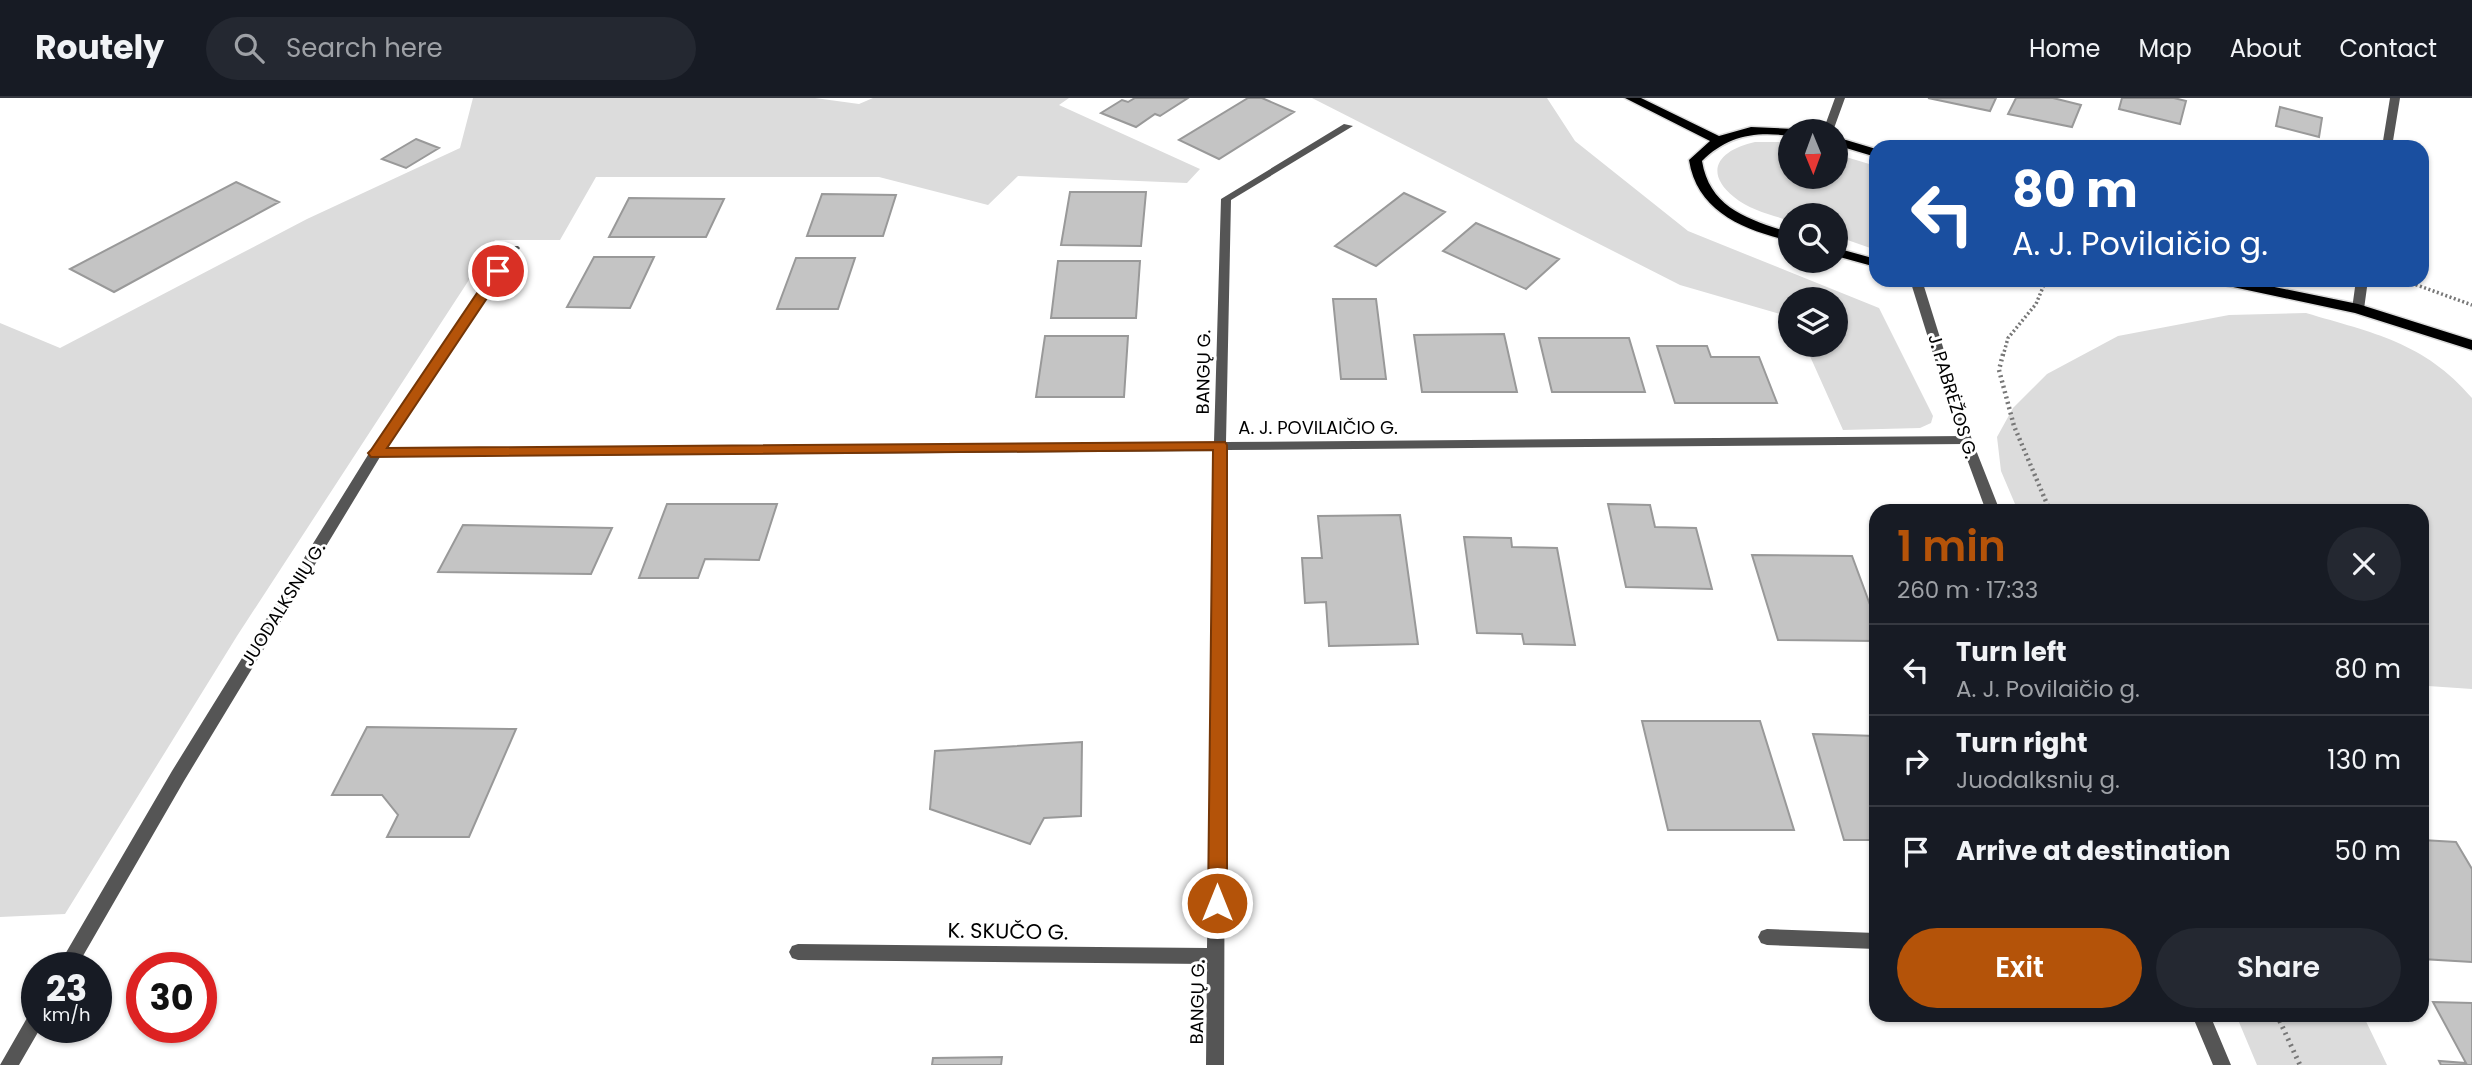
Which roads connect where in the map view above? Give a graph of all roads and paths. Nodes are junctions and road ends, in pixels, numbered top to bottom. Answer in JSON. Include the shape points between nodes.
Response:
{"nodes":[{"id":1,"x":1631,"y":98,"type":"edge"},
{"id":2,"x":1840,"y":98,"type":"edge"},
{"id":3,"x":2395,"y":98,"type":"edge"},
{"id":4,"x":1832,"y":119,"type":"edge"},
{"id":5,"x":1348,"y":126,"type":"dead end"},
{"id":6,"x":1778,"y":131,"type":"edge"},
{"id":7,"x":1717,"y":140,"type":"junction"},
{"id":8,"x":2388,"y":140,"type":"edge"},
{"id":9,"x":1848,"y":145,"type":"edge"},
{"id":10,"x":1869,"y":151,"type":"edge"},
{"id":11,"x":1778,"y":232,"type":"edge"},
{"id":12,"x":514,"y":248,"type":"dead end"},
{"id":13,"x":1848,"y":255,"type":"edge"},
{"id":14,"x":1869,"y":261,"type":"edge"},
{"id":15,"x":1918,"y":287,"type":"edge"},
{"id":16,"x":2043,"y":287,"type":"edge"},
{"id":17,"x":2253,"y":287,"type":"edge"},
{"id":18,"x":2361,"y":287,"type":"edge"},
{"id":19,"x":2422,"y":287,"type":"edge"},
{"id":20,"x":2472,"y":305,"type":"edge"},
{"id":21,"x":2358,"y":309,"type":"junction"},
{"id":22,"x":2472,"y":345,"type":"edge"},
{"id":23,"x":1966,"y":440,"type":"junction"},
{"id":24,"x":1220,"y":445,"type":"junction"},
{"id":25,"x":376,"y":453,"type":"junction"},
{"id":26,"x":1990,"y":504,"type":"edge"},
{"id":27,"x":2047,"y":504,"type":"edge"},
{"id":28,"x":1767,"y":937,"type":"dead end"},
{"id":29,"x":1869,"y":941,"type":"edge"},
{"id":30,"x":75,"y":952,"type":"edge"},
{"id":31,"x":798,"y":952,"type":"dead end"},
{"id":32,"x":1217,"y":956,"type":"junction"},
{"id":33,"x":2204,"y":1022,"type":"edge"},
{"id":34,"x":2280,"y":1022,"type":"edge"},
{"id":35,"x":22,"y":1043,"type":"edge"},
{"id":36,"x":9,"y":1065,"type":"edge"},
{"id":37,"x":1215,"y":1065,"type":"edge"},
{"id":38,"x":2222,"y":1065,"type":"edge"},
{"id":39,"x":2300,"y":1065,"type":"edge"}],
"edges":[{"from":1,"to":7,"type":"main road"},
{"from":2,"to":4,"type":"street"},
{"from":3,"to":8,"type":"street"},
{"from":5,"to":24,"type":"street","name":"BANGŲ G.","via":[[1226,199]]},
{"from":6,"to":7,"type":"main road","via":[[1746,130]]},
{"from":7,"to":11,"type":"main road","via":[[1695,160],[1700,187],[1730,213]]},
{"from":9,"to":10,"type":"main road"},
{"from":12,"to":25,"type":"street","name":"JUODALKSNIŲ G."},
{"from":13,"to":14,"type":"main road"},
{"from":15,"to":23,"type":"street","name":"J. PABRĖŽOS G."},
{"from":16,"to":27,"type":"path","via":[[2036,304],[2008,338],[1999,370],[2014,426]]},
{"from":17,"to":21,"type":"main road"},
{"from":18,"to":21,"type":"street"},
{"from":19,"to":20,"type":"path"},
{"from":21,"to":22,"type":"main road"},
{"from":23,"to":24,"type":"street","name":"A. J. POVILAIČIO G."},
{"from":23,"to":26,"type":"street","name":"J. PABRĖŽOS G."},
{"from":24,"to":25,"type":"street","name":"A. J. POVILAIČIO G."},
{"from":24,"to":32,"type":"street","name":"BANGŲ G."},
{"from":25,"to":30,"type":"street","name":"JUODALKSNIŲ G."},
{"from":28,"to":29,"type":"street"},
{"from":31,"to":32,"type":"street","name":"K. SKUČO G."},
{"from":32,"to":37,"type":"street","name":"BANGŲ G."},
{"from":33,"to":38,"type":"street"},
{"from":34,"to":39,"type":"path"},
{"from":35,"to":36,"type":"street"}]}
